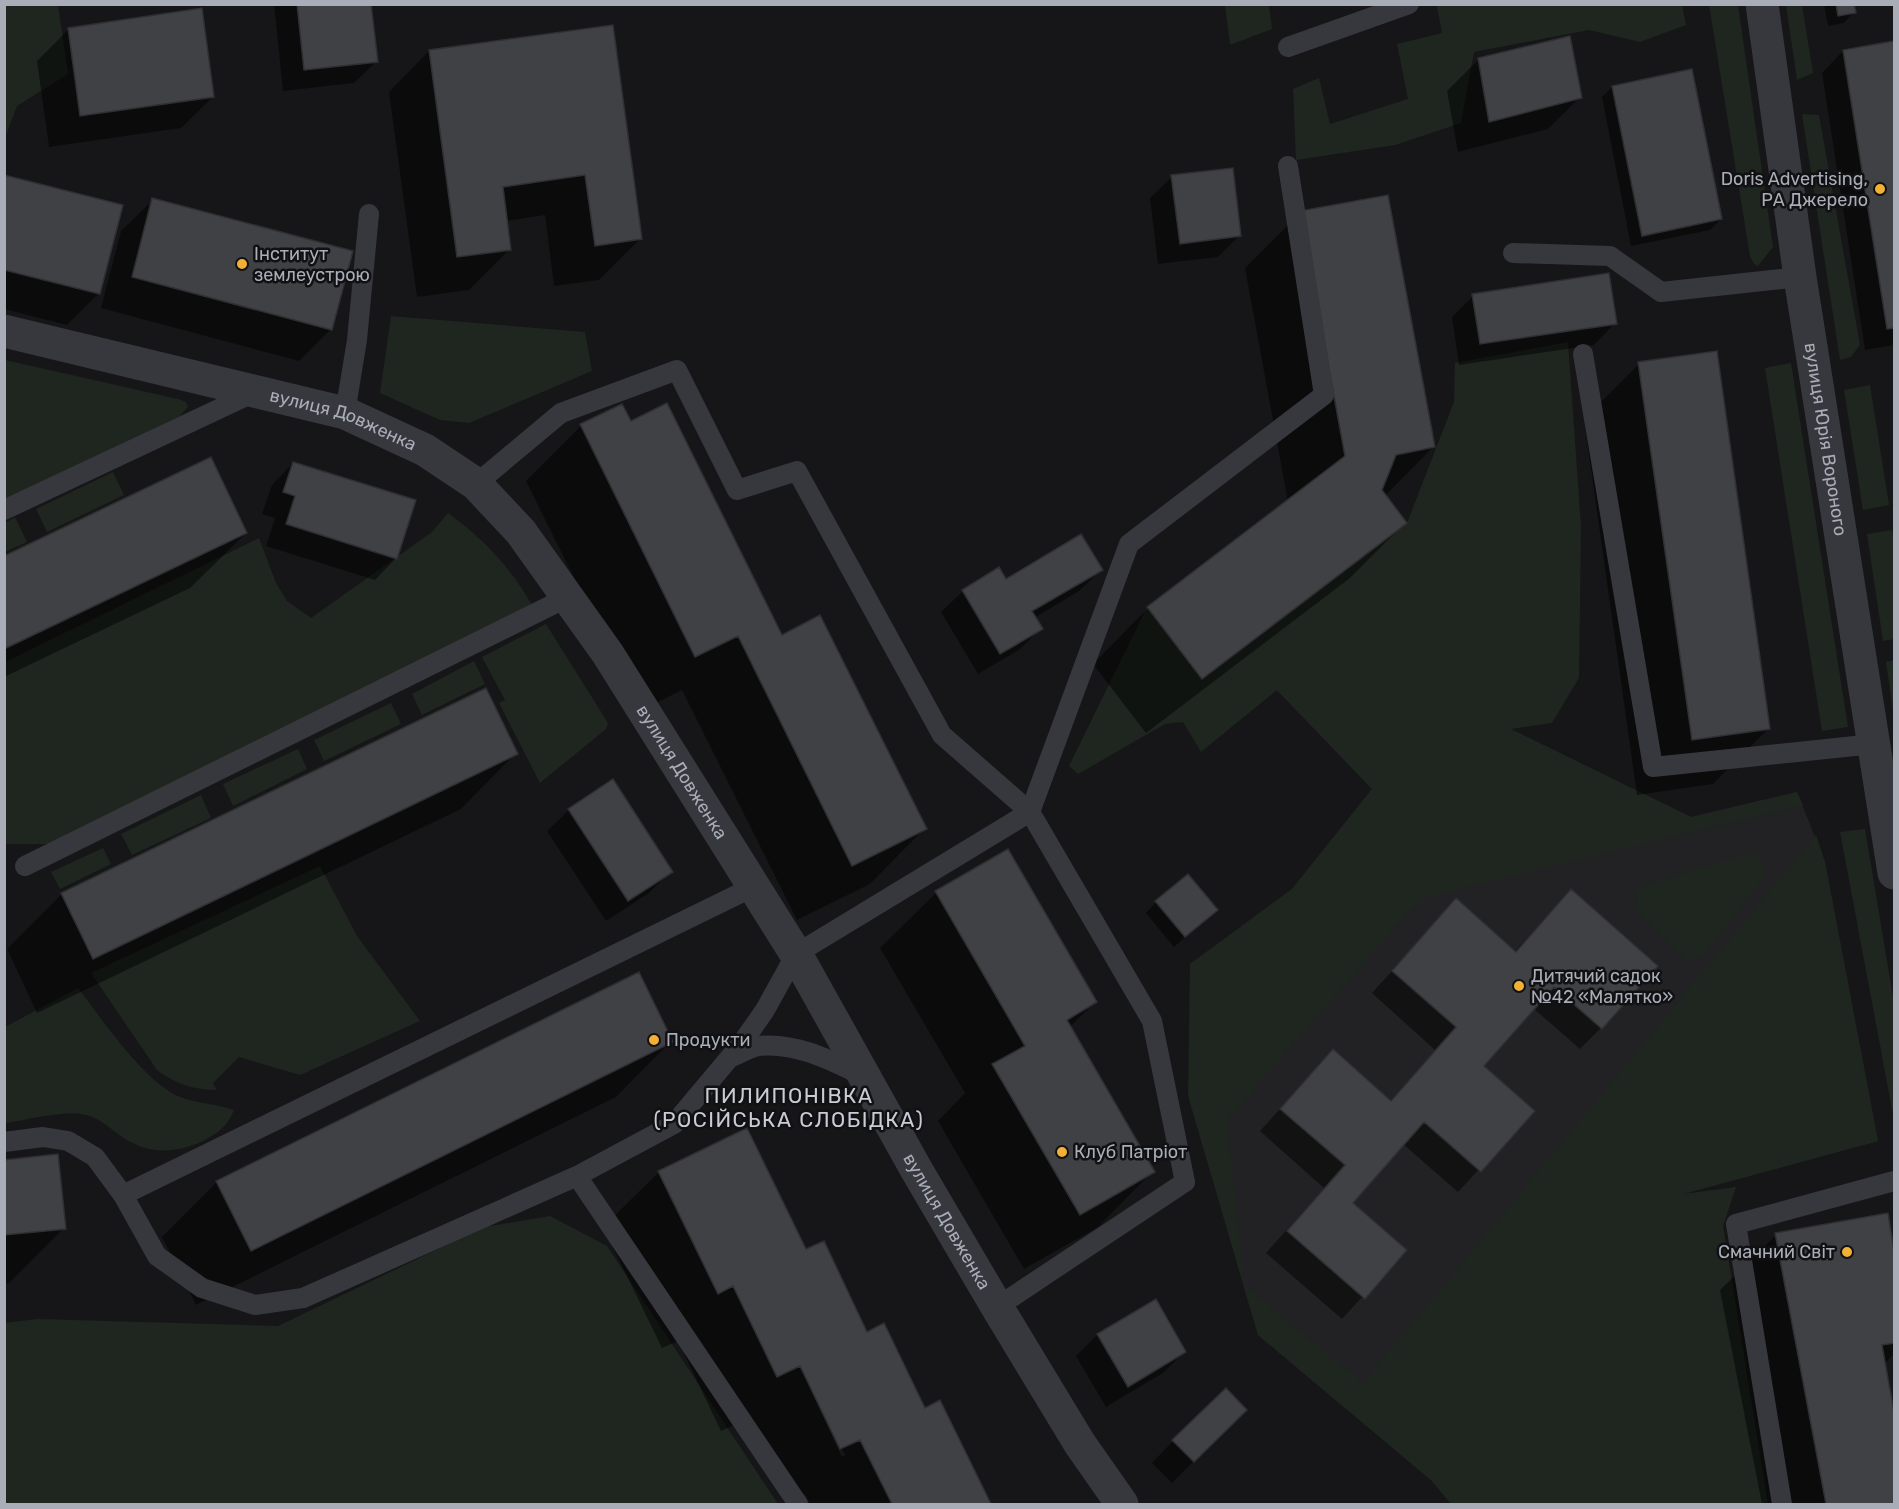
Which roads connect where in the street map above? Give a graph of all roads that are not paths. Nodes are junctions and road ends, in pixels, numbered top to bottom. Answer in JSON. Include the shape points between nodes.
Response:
{"nodes":[{"id":1,"x":1409,"y":4,"type":"edge"},
{"id":2,"x":1762,"y":4,"type":"edge"},
{"id":3,"x":1288,"y":47,"type":"dead end"},
{"id":4,"x":1288,"y":166,"type":"dead end"},
{"id":5,"x":369,"y":214,"type":"dead end"},
{"id":6,"x":1513,"y":253,"type":"dead end"},
{"id":7,"x":1800,"y":277,"type":"junction"},
{"id":8,"x":4,"y":331,"type":"edge"},
{"id":9,"x":1583,"y":354,"type":"dead end"},
{"id":10,"x":255,"y":392,"type":"junction"},
{"id":11,"x":345,"y":412,"type":"junction"},
{"id":12,"x":476,"y":484,"type":"junction"},
{"id":13,"x":4,"y":510,"type":"edge"},
{"id":14,"x":568,"y":597,"type":"junction"},
{"id":15,"x":1874,"y":744,"type":"junction"},
{"id":16,"x":1030,"y":812,"type":"junction"},
{"id":17,"x":25,"y":866,"type":"dead end"},
{"id":18,"x":1894,"y":873,"type":"edge"},
{"id":19,"x":755,"y":886,"type":"junction"},
{"id":20,"x":796,"y":954,"type":"junction"},
{"id":21,"x":728,"y":1059,"type":"junction"},
{"id":22,"x":867,"y":1078,"type":"junction"},
{"id":23,"x":4,"y":1142,"type":"edge"},
{"id":24,"x":577,"y":1176,"type":"junction"},
{"id":25,"x":1894,"y":1181,"type":"edge"},
{"id":26,"x":123,"y":1195,"type":"junction"},
{"id":27,"x":997,"y":1307,"type":"junction"},
{"id":28,"x":798,"y":1504,"type":"edge"},
{"id":29,"x":1122,"y":1504,"type":"edge"},
{"id":30,"x":1782,"y":1504,"type":"edge"}],
"edges":[{"from":1,"to":3,"type":"lane"},
{"from":2,"to":7,"type":"street","name":"вулиця Юрія Вороного"},
{"from":4,"to":16,"type":"lane","via":[[1324,395],[1129,544]]},
{"from":5,"to":11,"type":"lane","via":[[357,340]]},
{"from":6,"to":7,"type":"lane","via":[[1610,256],[1661,292]]},
{"from":7,"to":15,"type":"street","name":"вулиця Юрія Вороного"},
{"from":8,"to":10,"type":"street","name":"вулиця Довженка"},
{"from":9,"to":15,"type":"lane","via":[[1653,767]]},
{"from":10,"to":11,"type":"street","name":"вулиця Довженка"},
{"from":10,"to":13,"type":"lane"},
{"from":11,"to":12,"type":"street","name":"вулиця Довженка","via":[[425,450]]},
{"from":12,"to":14,"type":"street","name":"вулиця Довженка","via":[[520,532]]},
{"from":12,"to":16,"type":"lane","via":[[561,413],[677,370],[737,490],[797,471],[942,735]]},
{"from":14,"to":17,"type":"lane"},
{"from":14,"to":19,"type":"street","name":"вулиця Довженка"},
{"from":15,"to":18,"type":"street","name":"вулиця Юрія Вороного"},
{"from":16,"to":20,"type":"lane"},
{"from":16,"to":27,"type":"lane","via":[[1152,1021],[1185,1182]]},
{"from":19,"to":20,"type":"street","name":"вулиця Довженка"},
{"from":19,"to":26,"type":"lane"},
{"from":20,"to":21,"type":"lane","via":[[765,1010]]},
{"from":20,"to":22,"type":"street","name":"вулиця Довженка"},
{"from":21,"to":22,"type":"lane","via":[[758,1046],[783,1046],[825,1057]]},
{"from":21,"to":24,"type":"lane","via":[[674,1124]]},
{"from":22,"to":27,"type":"street","name":"вулиця Довженка"},
{"from":23,"to":26,"type":"lane","via":[[43,1137],[68,1142],[95,1157]]},
{"from":24,"to":26,"type":"lane","via":[[303,1298],[255,1305],[202,1288],[157,1256]]},
{"from":24,"to":28,"type":"lane"},
{"from":25,"to":30,"type":"lane","via":[[1736,1224]]},
{"from":27,"to":29,"type":"street","name":"вулиця Довженка","via":[[1080,1444]]}]}
